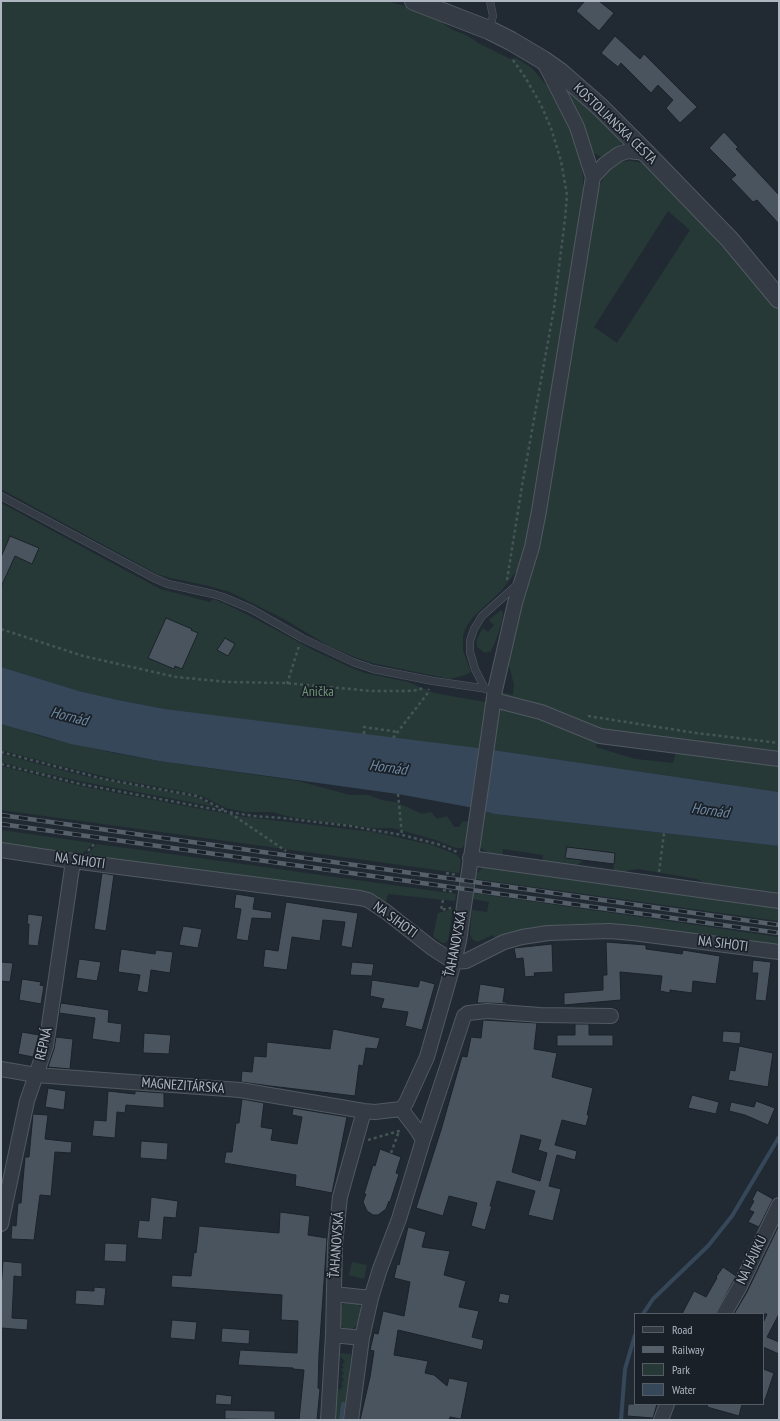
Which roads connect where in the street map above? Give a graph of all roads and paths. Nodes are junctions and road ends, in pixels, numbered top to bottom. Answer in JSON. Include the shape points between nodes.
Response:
{"nodes":[{"id":1,"x":414,"y":1,"type":"edge"},
{"id":2,"x":490,"y":1,"type":"edge"},
{"id":3,"x":489,"y":30,"type":"junction"},
{"id":4,"x":508,"y":54,"type":"dead end"},
{"id":5,"x":543,"y":60,"type":"junction"},
{"id":6,"x":646,"y":153,"type":"junction"},
{"id":7,"x":593,"y":177,"type":"junction"},
{"id":8,"x":779,"y":298,"type":"edge"},
{"id":9,"x":1,"y":496,"type":"edge"},
{"id":10,"x":522,"y":580,"type":"junction"},
{"id":11,"x":504,"y":596,"type":"junction"},
{"id":12,"x":1,"y":629,"type":"edge"},
{"id":13,"x":302,"y":638,"type":"junction"},
{"id":14,"x":433,"y":681,"type":"junction"},
{"id":15,"x":287,"y":684,"type":"junction"},
{"id":16,"x":419,"y":690,"type":"dead end"},
{"id":17,"x":491,"y":698,"type":"junction"},
{"id":18,"x":581,"y":714,"type":"dead end"},
{"id":19,"x":398,"y":732,"type":"junction"},
{"id":20,"x":364,"y":734,"type":"dead end"},
{"id":21,"x":393,"y":738,"type":"dead end"},
{"id":22,"x":779,"y":742,"type":"edge"},
{"id":23,"x":1,"y":752,"type":"edge"},
{"id":24,"x":779,"y":760,"type":"edge"},
{"id":25,"x":1,"y":764,"type":"edge"},
{"id":26,"x":398,"y":794,"type":"dead end"},
{"id":27,"x":229,"y":812,"type":"junction"},
{"id":28,"x":664,"y":833,"type":"dead end"},
{"id":29,"x":402,"y":835,"type":"junction"},
{"id":30,"x":96,"y":842,"type":"dead end"},
{"id":31,"x":92,"y":846,"type":"dead end"},
{"id":32,"x":1,"y":850,"type":"edge"},
{"id":33,"x":286,"y":851,"type":"dead end"},
{"id":34,"x":470,"y":858,"type":"junction"},
{"id":35,"x":73,"y":861,"type":"junction"},
{"id":36,"x":658,"y":883,"type":"junction"},
{"id":37,"x":443,"y":900,"type":"dead end"},
{"id":38,"x":779,"y":901,"type":"edge"},
{"id":39,"x":456,"y":907,"type":"dead end"},
{"id":40,"x":779,"y":952,"type":"edge"},
{"id":41,"x":454,"y":962,"type":"junction"},
{"id":42,"x":611,"y":1016,"type":"dead end"},
{"id":43,"x":1,"y":1069,"type":"edge"},
{"id":44,"x":36,"y":1075,"type":"junction"},
{"id":45,"x":401,"y":1109,"type":"junction"},
{"id":46,"x":364,"y":1111,"type":"junction"},
{"id":47,"x":355,"y":1139,"type":"junction"},
{"id":48,"x":423,"y":1140,"type":"junction"},
{"id":49,"x":391,"y":1153,"type":"dead end"},
{"id":50,"x":779,"y":1205,"type":"edge"},
{"id":51,"x":1,"y":1224,"type":"edge"},
{"id":52,"x":334,"y":1294,"type":"junction"},
{"id":53,"x":371,"y":1298,"type":"junction"},
{"id":54,"x":725,"y":1313,"type":"edge"},
{"id":55,"x":333,"y":1335,"type":"junction"},
{"id":56,"x":362,"y":1338,"type":"junction"},
{"id":57,"x":667,"y":1405,"type":"edge"},
{"id":58,"x":328,"y":1420,"type":"edge"},
{"id":59,"x":351,"y":1420,"type":"edge"},
{"id":60,"x":661,"y":1420,"type":"edge"}],
"edges":[{"from":1,"to":3,"type":"street","name":"KOSTOLIANSKA CESTA"},
{"from":2,"to":3,"type":"lane","via":[[493,16]]},
{"from":3,"to":5,"type":"street","name":"KOSTOLIANSKA CESTA"},
{"from":4,"to":11,"type":"path","via":[[540,103],[561,160],[567,195],[554,308]]},
{"from":5,"to":6,"type":"street","name":"KOSTOLIANSKA CESTA","via":[[599,106]]},
{"from":5,"to":7,"type":"street","via":[[577,127]]},
{"from":6,"to":7,"type":"street","via":[[628,151],[619,154]]},
{"from":6,"to":8,"type":"street","name":"KOSTOLIANSKA CESTA","via":[[730,240]]},
{"from":7,"to":10,"type":"street","name":"ŤAHANOVSKÁ","via":[[540,504],[532,547]]},
{"from":9,"to":13,"type":"lane","via":[[154,578],[168,584],[223,597]]},
{"from":10,"to":11,"type":"lane"},
{"from":10,"to":17,"type":"street","name":"ŤAHANOVSKÁ"},
{"from":11,"to":17,"type":"lane","via":[[482,616],[470,641],[472,660]]},
{"from":12,"to":15,"type":"path","via":[[84,656],[176,677]]},
{"from":13,"to":14,"type":"lane","via":[[363,666]]},
{"from":13,"to":15,"type":"path"},
{"from":14,"to":17,"type":"lane"},
{"from":14,"to":19,"type":"path","via":[[427,694]]},
{"from":15,"to":16,"type":"path","via":[[394,692]]},
{"from":17,"to":24,"type":"street","via":[[541,712],[600,736]]},
{"from":17,"to":34,"type":"street","name":"ŤAHANOVSKÁ"},
{"from":18,"to":22,"type":"path","via":[[696,733]]},
{"from":19,"to":20,"type":"path","via":[[364,727]]},
{"from":19,"to":21,"type":"path"},
{"from":23,"to":27,"type":"path","via":[[104,779],[197,796]]},
{"from":25,"to":27,"type":"path","via":[[80,784]]},
{"from":26,"to":29,"type":"path"},
{"from":27,"to":29,"type":"path","via":[[350,826]]},
{"from":27,"to":33,"type":"path"},
{"from":28,"to":36,"type":"path"},
{"from":29,"to":34,"type":"path","via":[[441,845]]},
{"from":30,"to":31,"type":"path"},
{"from":32,"to":35,"type":"street","name":"NA SIHOTI"},
{"from":34,"to":36,"type":"street"},
{"from":34,"to":41,"type":"street","name":"ŤAHANOVSKÁ"},
{"from":35,"to":41,"type":"street","name":"NA SIHOTI","via":[[368,900]]},
{"from":35,"to":44,"type":"street","name":"REPNÁ","via":[[46,1046]]},
{"from":36,"to":38,"type":"street"},
{"from":37,"to":39,"type":"path","via":[[441,910]]},
{"from":40,"to":41,"type":"street","name":"NA SIHOTI","via":[[602,931],[548,933],[522,937],[504,942],[466,961]]},
{"from":41,"to":45,"type":"street","name":"ŤAHANOVSKÁ","via":[[427,1057]]},
{"from":42,"to":48,"type":"street","via":[[540,1016],[487,1011],[468,1013],[464,1016]]},
{"from":43,"to":44,"type":"street","name":"MAGNEZITÁRSKA"},
{"from":44,"to":46,"type":"street","name":"MAGNEZITÁRSKA","via":[[240,1090]]},
{"from":44,"to":51,"type":"street","name":"REPNÁ","via":[[27,1102]]},
{"from":45,"to":46,"type":"street"},
{"from":45,"to":48,"type":"street"},
{"from":46,"to":47,"type":"street","name":"ŤAHANOVSKÁ"},
{"from":47,"to":49,"type":"path","via":[[362,1142],[399,1131]]},
{"from":47,"to":52,"type":"street","name":"ŤAHANOVSKÁ","via":[[340,1197],[335,1244]]},
{"from":48,"to":53,"type":"street"},
{"from":50,"to":54,"type":"street","name":"NA HÁJIKU"},
{"from":52,"to":53,"type":"street"},
{"from":52,"to":55,"type":"street","name":"ŤAHANOVSKÁ"},
{"from":53,"to":56,"type":"street"},
{"from":55,"to":56,"type":"street"},
{"from":55,"to":58,"type":"street","name":"ŤAHANOVSKÁ"},
{"from":56,"to":59,"type":"street"},
{"from":57,"to":60,"type":"street"}]}
